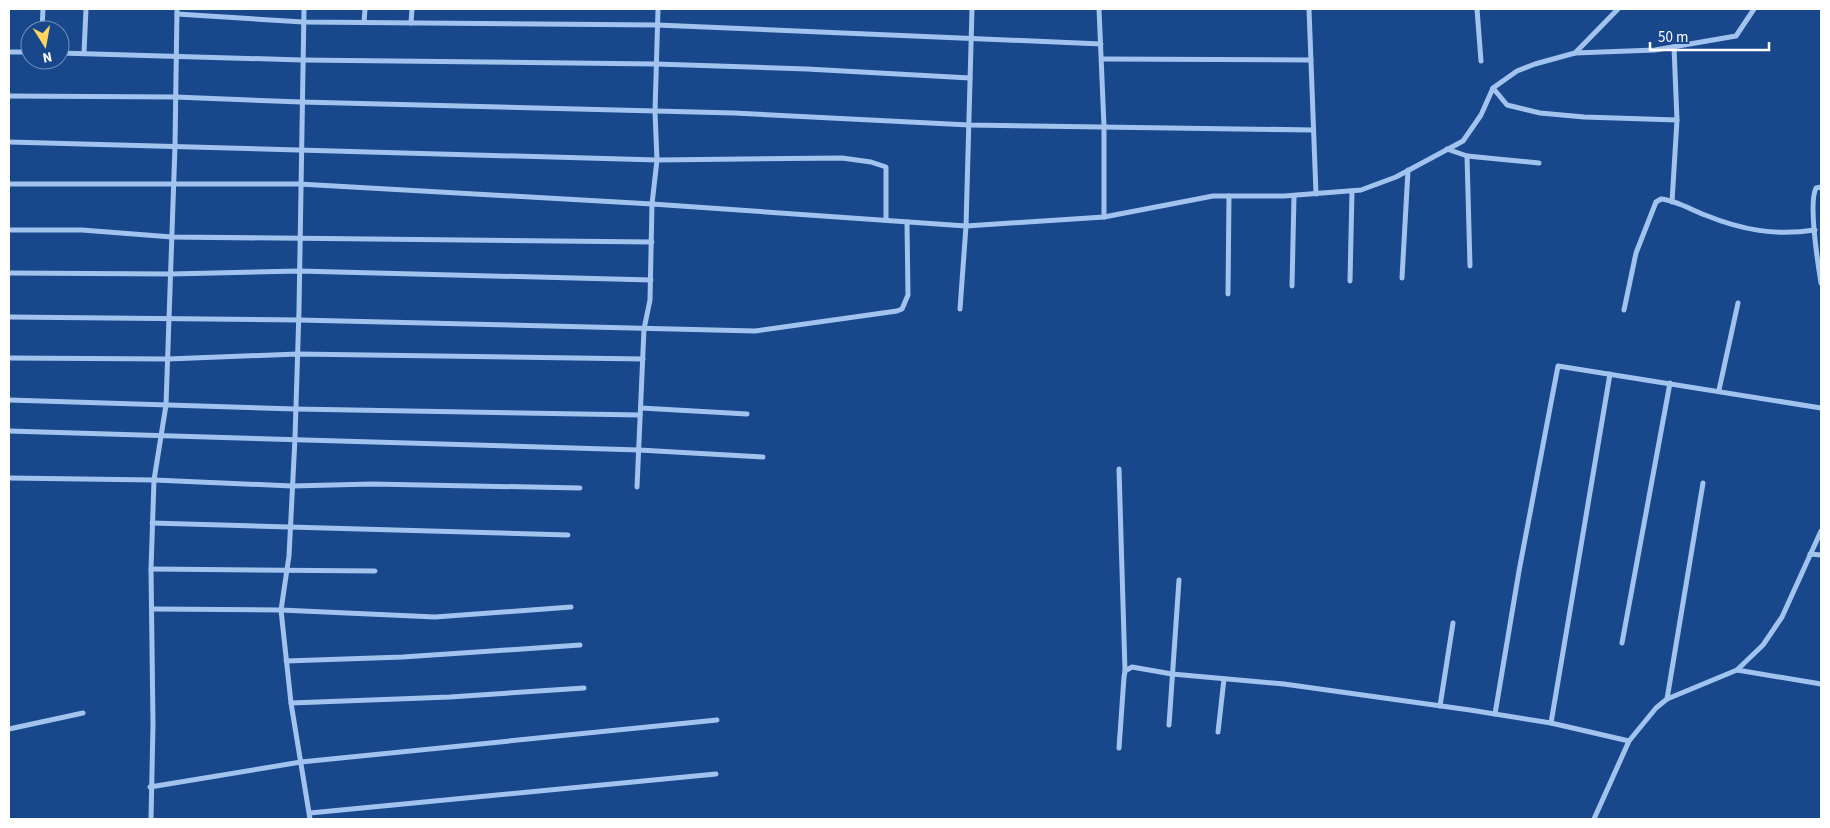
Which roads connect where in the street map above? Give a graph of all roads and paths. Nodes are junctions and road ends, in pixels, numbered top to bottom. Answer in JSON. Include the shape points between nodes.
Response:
{"nodes":[{"id":1,"x":86,"y":9,"type":"edge"},
{"id":2,"x":304,"y":9,"type":"edge"},
{"id":3,"x":365,"y":9,"type":"edge"},
{"id":4,"x":412,"y":9,"type":"edge"},
{"id":5,"x":658,"y":9,"type":"edge"},
{"id":6,"x":972,"y":9,"type":"edge"},
{"id":7,"x":1099,"y":9,"type":"edge"},
{"id":8,"x":1309,"y":9,"type":"edge"},
{"id":9,"x":1478,"y":9,"type":"edge"},
{"id":10,"x":1618,"y":9,"type":"edge"},
{"id":11,"x":1754,"y":9,"type":"edge"},
{"id":12,"x":177,"y":11,"type":"edge"},
{"id":13,"x":303,"y":22,"type":"junction"},
{"id":14,"x":364,"y":22,"type":"junction"},
{"id":15,"x":411,"y":23,"type":"junction"},
{"id":16,"x":657,"y":25,"type":"junction"},
{"id":17,"x":971,"y":39,"type":"junction"},
{"id":18,"x":1101,"y":44,"type":"junction"},
{"id":19,"x":1674,"y":47,"type":"junction"},
{"id":20,"x":70,"y":53,"type":"edge"},
{"id":21,"x":84,"y":53,"type":"junction"},
{"id":22,"x":1575,"y":53,"type":"junction"},
{"id":23,"x":176,"y":55,"type":"junction"},
{"id":24,"x":1102,"y":59,"type":"junction"},
{"id":25,"x":302,"y":60,"type":"junction"},
{"id":26,"x":1311,"y":60,"type":"junction"},
{"id":27,"x":1481,"y":61,"type":"dead end"},
{"id":28,"x":656,"y":64,"type":"junction"},
{"id":29,"x":970,"y":78,"type":"junction"},
{"id":30,"x":1493,"y":88,"type":"junction"},
{"id":31,"x":9,"y":96,"type":"edge"},
{"id":32,"x":175,"y":97,"type":"junction"},
{"id":33,"x":301,"y":102,"type":"junction"},
{"id":34,"x":655,"y":112,"type":"junction"},
{"id":35,"x":1677,"y":120,"type":"junction"},
{"id":36,"x":969,"y":124,"type":"junction"},
{"id":37,"x":1104,"y":126,"type":"junction"},
{"id":38,"x":1313,"y":130,"type":"junction"},
{"id":39,"x":9,"y":142,"type":"edge"},
{"id":40,"x":175,"y":146,"type":"junction"},
{"id":41,"x":1447,"y":149,"type":"junction"},
{"id":42,"x":300,"y":150,"type":"junction"},
{"id":43,"x":1467,"y":156,"type":"junction"},
{"id":44,"x":657,"y":160,"type":"junction"},
{"id":45,"x":1539,"y":163,"type":"dead end"},
{"id":46,"x":1408,"y":170,"type":"junction"},
{"id":47,"x":173,"y":182,"type":"junction"},
{"id":48,"x":9,"y":184,"type":"edge"},
{"id":49,"x":299,"y":184,"type":"junction"},
{"id":50,"x":1821,"y":187,"type":"edge"},
{"id":51,"x":1352,"y":191,"type":"junction"},
{"id":52,"x":1316,"y":194,"type":"junction"},
{"id":53,"x":1230,"y":196,"type":"junction"},
{"id":54,"x":1294,"y":196,"type":"junction"},
{"id":55,"x":1672,"y":202,"type":"junction"},
{"id":56,"x":652,"y":204,"type":"junction"},
{"id":57,"x":1104,"y":217,"type":"junction"},
{"id":58,"x":886,"y":220,"type":"junction"},
{"id":59,"x":907,"y":222,"type":"junction"},
{"id":60,"x":966,"y":226,"type":"junction"},
{"id":61,"x":9,"y":230,"type":"edge"},
{"id":62,"x":1814,"y":230,"type":"junction"},
{"id":63,"x":172,"y":237,"type":"junction"},
{"id":64,"x":299,"y":237,"type":"junction"},
{"id":65,"x":652,"y":242,"type":"junction"},
{"id":66,"x":1470,"y":266,"type":"dead end"},
{"id":67,"x":299,"y":270,"type":"junction"},
{"id":68,"x":9,"y":273,"type":"edge"},
{"id":69,"x":171,"y":274,"type":"junction"},
{"id":70,"x":1402,"y":278,"type":"dead end"},
{"id":71,"x":651,"y":280,"type":"junction"},
{"id":72,"x":1350,"y":281,"type":"dead end"},
{"id":73,"x":1821,"y":282,"type":"edge"},
{"id":74,"x":1292,"y":286,"type":"dead end"},
{"id":75,"x":1228,"y":294,"type":"dead end"},
{"id":76,"x":1738,"y":304,"type":"dead end"},
{"id":77,"x":960,"y":309,"type":"dead end"},
{"id":78,"x":1624,"y":310,"type":"dead end"},
{"id":79,"x":9,"y":317,"type":"edge"},
{"id":80,"x":170,"y":318,"type":"junction"},
{"id":81,"x":299,"y":320,"type":"junction"},
{"id":82,"x":644,"y":329,"type":"junction"},
{"id":83,"x":296,"y":354,"type":"junction"},
{"id":84,"x":9,"y":358,"type":"edge"},
{"id":85,"x":168,"y":359,"type":"junction"},
{"id":86,"x":643,"y":359,"type":"junction"},
{"id":87,"x":1610,"y":374,"type":"junction"},
{"id":88,"x":1670,"y":383,"type":"junction"},
{"id":89,"x":1719,"y":390,"type":"junction"},
{"id":90,"x":9,"y":400,"type":"edge"},
{"id":91,"x":166,"y":406,"type":"junction"},
{"id":92,"x":641,"y":408,"type":"junction"},
{"id":93,"x":1821,"y":408,"type":"edge"},
{"id":94,"x":295,"y":409,"type":"junction"},
{"id":95,"x":747,"y":414,"type":"dead end"},
{"id":96,"x":640,"y":416,"type":"junction"},
{"id":97,"x":9,"y":431,"type":"edge"},
{"id":98,"x":160,"y":435,"type":"junction"},
{"id":99,"x":295,"y":438,"type":"junction"},
{"id":100,"x":639,"y":450,"type":"junction"},
{"id":101,"x":763,"y":458,"type":"dead end"},
{"id":102,"x":1119,"y":469,"type":"dead end"},
{"id":103,"x":9,"y":478,"type":"edge"},
{"id":104,"x":154,"y":480,"type":"junction"},
{"id":105,"x":1703,"y":483,"type":"dead end"},
{"id":106,"x":292,"y":486,"type":"junction"},
{"id":107,"x":637,"y":487,"type":"dead end"},
{"id":108,"x":580,"y":488,"type":"dead end"},
{"id":109,"x":152,"y":524,"type":"junction"},
{"id":110,"x":291,"y":526,"type":"junction"},
{"id":111,"x":1821,"y":530,"type":"edge"},
{"id":112,"x":568,"y":535,"type":"dead end"},
{"id":113,"x":1810,"y":554,"type":"junction"},
{"id":114,"x":1821,"y":555,"type":"edge"},
{"id":115,"x":151,"y":569,"type":"junction"},
{"id":116,"x":375,"y":571,"type":"dead end"},
{"id":117,"x":286,"y":572,"type":"junction"},
{"id":118,"x":1179,"y":580,"type":"dead end"},
{"id":119,"x":571,"y":607,"type":"dead end"},
{"id":120,"x":152,"y":609,"type":"junction"},
{"id":121,"x":282,"y":610,"type":"junction"},
{"id":122,"x":1453,"y":623,"type":"dead end"},
{"id":123,"x":1622,"y":643,"type":"dead end"},
{"id":124,"x":580,"y":645,"type":"dead end"},
{"id":125,"x":286,"y":661,"type":"junction"},
{"id":126,"x":1736,"y":670,"type":"junction"},
{"id":127,"x":1125,"y":671,"type":"junction"},
{"id":128,"x":1172,"y":674,"type":"junction"},
{"id":129,"x":1224,"y":679,"type":"junction"},
{"id":130,"x":1821,"y":684,"type":"edge"},
{"id":131,"x":584,"y":688,"type":"dead end"},
{"id":132,"x":1667,"y":700,"type":"junction"},
{"id":133,"x":291,"y":703,"type":"junction"},
{"id":134,"x":1440,"y":706,"type":"junction"},
{"id":135,"x":83,"y":713,"type":"dead end"},
{"id":136,"x":1496,"y":714,"type":"junction"},
{"id":137,"x":717,"y":720,"type":"dead end"},
{"id":138,"x":1551,"y":723,"type":"junction"},
{"id":139,"x":1169,"y":725,"type":"dead end"},
{"id":140,"x":9,"y":729,"type":"edge"},
{"id":141,"x":1218,"y":732,"type":"dead end"},
{"id":142,"x":1629,"y":741,"type":"junction"},
{"id":143,"x":1119,"y":748,"type":"dead end"},
{"id":144,"x":301,"y":762,"type":"junction"},
{"id":145,"x":716,"y":774,"type":"dead end"},
{"id":146,"x":150,"y":787,"type":"junction"},
{"id":147,"x":310,"y":813,"type":"junction"},
{"id":148,"x":151,"y":819,"type":"edge"},
{"id":149,"x":310,"y":819,"type":"edge"},
{"id":150,"x":1594,"y":819,"type":"edge"}],
"edges":[{"from":1,"to":21,"type":"street"},
{"from":2,"to":13,"type":"street"},
{"from":3,"to":14,"type":"street"},
{"from":4,"to":15,"type":"street"},
{"from":5,"to":16,"type":"street"},
{"from":6,"to":17,"type":"street"},
{"from":7,"to":18,"type":"street"},
{"from":8,"to":26,"type":"street"},
{"from":9,"to":27,"type":"street"},
{"from":10,"to":22,"type":"street"},
{"from":11,"to":19,"type":"street","via":[[1736,36]]},
{"from":12,"to":13,"type":"street"},
{"from":12,"to":23,"type":"street"},
{"from":13,"to":14,"type":"street"},
{"from":13,"to":25,"type":"street"},
{"from":14,"to":15,"type":"street"},
{"from":15,"to":16,"type":"street"},
{"from":16,"to":17,"type":"street"},
{"from":16,"to":28,"type":"street"},
{"from":17,"to":18,"type":"street"},
{"from":17,"to":29,"type":"street"},
{"from":18,"to":24,"type":"street"},
{"from":19,"to":22,"type":"street"},
{"from":19,"to":35,"type":"street"},
{"from":20,"to":21,"type":"street"},
{"from":21,"to":23,"type":"street"},
{"from":22,"to":30,"type":"street","via":[[1517,71]]},
{"from":23,"to":25,"type":"street"},
{"from":23,"to":32,"type":"street"},
{"from":24,"to":26,"type":"street"},
{"from":24,"to":37,"type":"street"},
{"from":25,"to":28,"type":"street"},
{"from":25,"to":33,"type":"street"},
{"from":26,"to":38,"type":"street"},
{"from":28,"to":29,"type":"street"},
{"from":28,"to":34,"type":"street"},
{"from":29,"to":36,"type":"street"},
{"from":30,"to":35,"type":"street","via":[[1507,105],[1540,113]]},
{"from":30,"to":41,"type":"street","via":[[1481,115],[1463,141]]},
{"from":31,"to":32,"type":"street"},
{"from":32,"to":33,"type":"street"},
{"from":32,"to":40,"type":"street"},
{"from":33,"to":34,"type":"street"},
{"from":33,"to":42,"type":"street"},
{"from":34,"to":36,"type":"street"},
{"from":34,"to":44,"type":"street"},
{"from":35,"to":55,"type":"street"},
{"from":36,"to":37,"type":"street"},
{"from":36,"to":60,"type":"street"},
{"from":37,"to":38,"type":"street"},
{"from":37,"to":57,"type":"street"},
{"from":38,"to":52,"type":"street"},
{"from":39,"to":40,"type":"street"},
{"from":40,"to":42,"type":"street"},
{"from":40,"to":47,"type":"street"},
{"from":41,"to":43,"type":"street"},
{"from":41,"to":46,"type":"street"},
{"from":42,"to":44,"type":"street"},
{"from":42,"to":49,"type":"street"},
{"from":43,"to":45,"type":"street"},
{"from":43,"to":66,"type":"street"},
{"from":44,"to":56,"type":"street"},
{"from":44,"to":58,"type":"street","via":[[842,158],[870,162],[886,167]]},
{"from":46,"to":51,"type":"street","via":[[1380,184]]},
{"from":46,"to":70,"type":"street"},
{"from":47,"to":48,"type":"street"},
{"from":47,"to":49,"type":"street"},
{"from":47,"to":63,"type":"street"},
{"from":49,"to":56,"type":"street"},
{"from":49,"to":64,"type":"street"},
{"from":50,"to":62,"type":"street","via":[[1816,188],[1814,195]]},
{"from":51,"to":52,"type":"street"},
{"from":51,"to":72,"type":"street"},
{"from":52,"to":54,"type":"street"},
{"from":53,"to":54,"type":"street"},
{"from":53,"to":57,"type":"street","via":[[1213,196]]},
{"from":53,"to":75,"type":"street"},
{"from":54,"to":74,"type":"street"},
{"from":55,"to":62,"type":"street","via":[[1752,231],[1792,233]]},
{"from":55,"to":78,"type":"street","via":[[1661,199],[1656,202],[1636,253]]},
{"from":56,"to":58,"type":"street"},
{"from":56,"to":65,"type":"street"},
{"from":57,"to":60,"type":"street"},
{"from":58,"to":59,"type":"street"},
{"from":59,"to":60,"type":"street"},
{"from":59,"to":82,"type":"street","via":[[908,295],[902,309],[755,330]]},
{"from":60,"to":77,"type":"street"},
{"from":61,"to":63,"type":"street","via":[[82,230]]},
{"from":62,"to":73,"type":"street"},
{"from":63,"to":64,"type":"street"},
{"from":63,"to":69,"type":"street"},
{"from":64,"to":65,"type":"street"},
{"from":64,"to":67,"type":"street"},
{"from":65,"to":71,"type":"street"},
{"from":67,"to":69,"type":"street"},
{"from":67,"to":71,"type":"street"},
{"from":67,"to":81,"type":"street"},
{"from":68,"to":69,"type":"street"},
{"from":69,"to":80,"type":"street"},
{"from":71,"to":82,"type":"street"},
{"from":76,"to":89,"type":"street"},
{"from":79,"to":80,"type":"street"},
{"from":80,"to":81,"type":"street"},
{"from":80,"to":85,"type":"street"},
{"from":81,"to":82,"type":"street"},
{"from":81,"to":83,"type":"street"},
{"from":82,"to":86,"type":"street"},
{"from":83,"to":85,"type":"street"},
{"from":83,"to":86,"type":"street"},
{"from":83,"to":94,"type":"street"},
{"from":84,"to":85,"type":"street"},
{"from":85,"to":91,"type":"street"},
{"from":86,"to":92,"type":"street"},
{"from":87,"to":88,"type":"street"},
{"from":87,"to":136,"type":"street","via":[[1558,366],[1518,571]]},
{"from":87,"to":138,"type":"street"},
{"from":88,"to":89,"type":"street"},
{"from":88,"to":123,"type":"street"},
{"from":89,"to":93,"type":"street"},
{"from":90,"to":91,"type":"street"},
{"from":91,"to":94,"type":"street"},
{"from":91,"to":98,"type":"street"},
{"from":92,"to":95,"type":"street"},
{"from":92,"to":96,"type":"street"},
{"from":94,"to":96,"type":"street"},
{"from":94,"to":99,"type":"street"},
{"from":96,"to":100,"type":"street"},
{"from":97,"to":98,"type":"street"},
{"from":98,"to":99,"type":"street"},
{"from":98,"to":104,"type":"street"},
{"from":99,"to":100,"type":"street"},
{"from":99,"to":106,"type":"street"},
{"from":100,"to":101,"type":"street"},
{"from":100,"to":107,"type":"street"},
{"from":102,"to":127,"type":"street"},
{"from":103,"to":104,"type":"street"},
{"from":104,"to":106,"type":"street"},
{"from":104,"to":109,"type":"street"},
{"from":105,"to":132,"type":"street"},
{"from":106,"to":108,"type":"street","via":[[372,484]]},
{"from":106,"to":110,"type":"street"},
{"from":109,"to":110,"type":"street"},
{"from":109,"to":115,"type":"street"},
{"from":110,"to":112,"type":"street"},
{"from":110,"to":117,"type":"street"},
{"from":111,"to":113,"type":"street"},
{"from":113,"to":114,"type":"street"},
{"from":113,"to":126,"type":"street","via":[[1777,624],[1762,645]]},
{"from":115,"to":117,"type":"street"},
{"from":115,"to":120,"type":"street"},
{"from":116,"to":117,"type":"street"},
{"from":117,"to":121,"type":"street"},
{"from":118,"to":128,"type":"street"},
{"from":119,"to":121,"type":"street","via":[[424,617]]},
{"from":120,"to":121,"type":"street"},
{"from":120,"to":146,"type":"street"},
{"from":121,"to":125,"type":"street"},
{"from":122,"to":134,"type":"street"},
{"from":124,"to":125,"type":"street"},
{"from":125,"to":133,"type":"street"},
{"from":126,"to":130,"type":"street"},
{"from":126,"to":132,"type":"street"},
{"from":127,"to":128,"type":"street","via":[[1132,668]]},
{"from":127,"to":143,"type":"street"},
{"from":128,"to":129,"type":"street"},
{"from":128,"to":139,"type":"street"},
{"from":129,"to":134,"type":"street"},
{"from":129,"to":141,"type":"street"},
{"from":131,"to":133,"type":"street"},
{"from":132,"to":142,"type":"street","via":[[1646,718]]},
{"from":133,"to":144,"type":"street"},
{"from":134,"to":136,"type":"street"},
{"from":135,"to":140,"type":"street"},
{"from":136,"to":138,"type":"street"},
{"from":137,"to":144,"type":"street"},
{"from":138,"to":142,"type":"street"},
{"from":142,"to":150,"type":"street"},
{"from":144,"to":146,"type":"street"},
{"from":144,"to":147,"type":"street"},
{"from":145,"to":147,"type":"street"},
{"from":146,"to":148,"type":"street"},
{"from":147,"to":149,"type":"street"}]}
